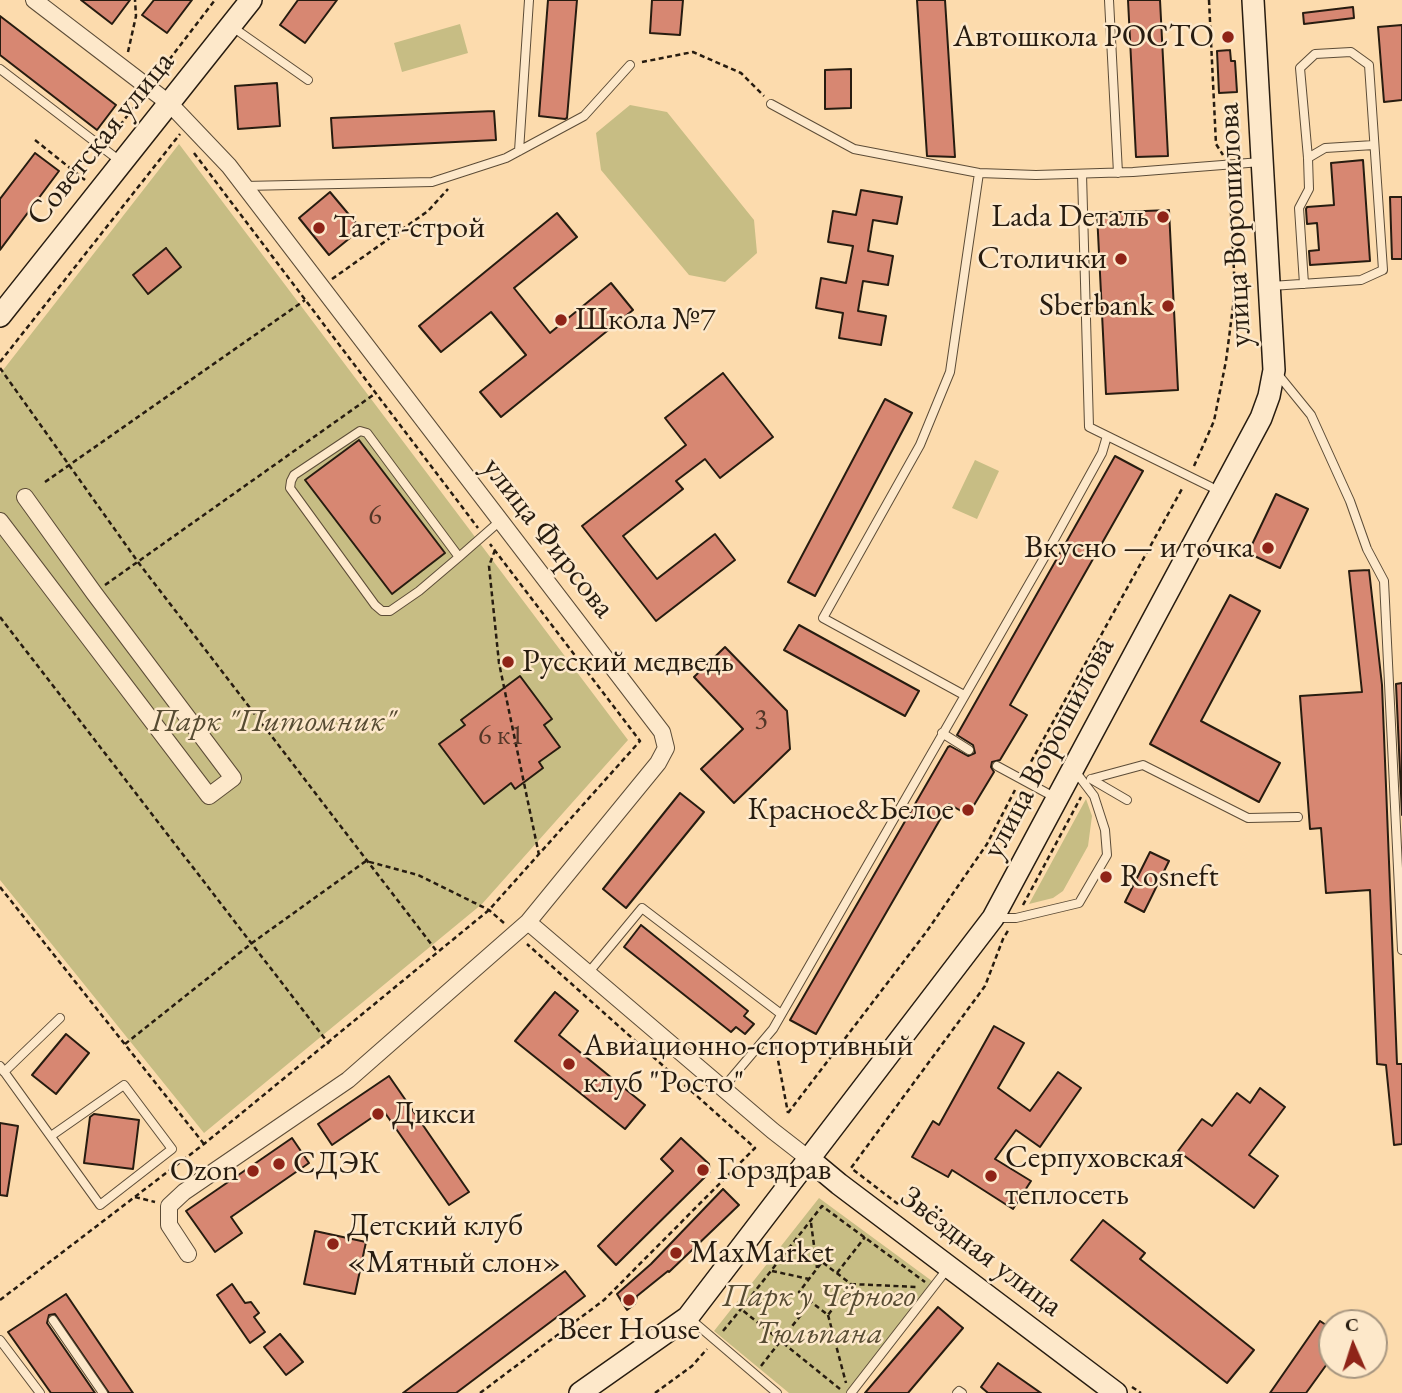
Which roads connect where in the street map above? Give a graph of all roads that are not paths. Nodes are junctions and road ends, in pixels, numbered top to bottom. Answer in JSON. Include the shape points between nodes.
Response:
{"nodes":[{"id":1,"x":34,"y":0,"type":"edge"},
{"id":2,"x":251,"y":0,"type":"edge"},
{"id":3,"x":529,"y":0,"type":"edge"},
{"id":4,"x":1109,"y":0,"type":"edge"},
{"id":5,"x":1253,"y":0,"type":"edge"},
{"id":6,"x":230,"y":26,"type":"junction"},
{"id":7,"x":630,"y":65,"type":"road end"},
{"id":8,"x":0,"y":69,"type":"edge"},
{"id":9,"x":308,"y":80,"type":"dead end"},
{"id":10,"x":170,"y":104,"type":"junction"},
{"id":11,"x":771,"y":104,"type":"road end"},
{"id":12,"x":1374,"y":145,"type":"junction"},
{"id":13,"x":519,"y":151,"type":"junction"},
{"id":14,"x":1308,"y":158,"type":"junction"},
{"id":15,"x":1264,"y":162,"type":"junction"},
{"id":16,"x":123,"y":163,"type":"junction"},
{"id":17,"x":979,"y":173,"type":"junction"},
{"id":18,"x":1118,"y":173,"type":"junction"},
{"id":19,"x":1082,"y":174,"type":"junction"},
{"id":20,"x":244,"y":186,"type":"junction"},
{"id":21,"x":1304,"y":284,"type":"junction"},
{"id":22,"x":1271,"y":286,"type":"junction"},
{"id":23,"x":0,"y":316,"type":"edge"},
{"id":24,"x":1274,"y":370,"type":"junction"},
{"id":25,"x":1107,"y":436,"type":"junction"},
{"id":26,"x":1211,"y":487,"type":"dead end"},
{"id":27,"x":25,"y":497,"type":"dead end"},
{"id":28,"x":0,"y":521,"type":"edge"},
{"id":29,"x":500,"y":521,"type":"junction"},
{"id":30,"x":459,"y":556,"type":"junction"},
{"id":31,"x":94,"y":593,"type":"junction"},
{"id":32,"x":69,"y":612,"type":"junction"},
{"id":33,"x":168,"y":692,"type":"junction"},
{"id":34,"x":964,"y":695,"type":"junction"},
{"id":35,"x":144,"y":711,"type":"junction"},
{"id":36,"x":942,"y":733,"type":"junction"},
{"id":37,"x":969,"y":750,"type":"dead end"},
{"id":38,"x":997,"y":766,"type":"dead end"},
{"id":39,"x":1084,"y":778,"type":"junction"},
{"id":40,"x":1057,"y":799,"type":"junction"},
{"id":41,"x":1127,"y":800,"type":"dead end"},
{"id":42,"x":1298,"y":817,"type":"dead end"},
{"id":43,"x":993,"y":918,"type":"junction"},
{"id":44,"x":528,"y":922,"type":"junction"},
{"id":45,"x":1402,"y":950,"type":"edge"},
{"id":46,"x":589,"y":972,"type":"junction"},
{"id":47,"x":781,"y":1014,"type":"junction"},
{"id":48,"x":60,"y":1018,"type":"dead end"},
{"id":49,"x":2,"y":1069,"type":"edge"},
{"id":50,"x":723,"y":1088,"type":"junction"},
{"id":51,"x":51,"y":1136,"type":"junction"},
{"id":52,"x":809,"y":1159,"type":"junction"},
{"id":53,"x":188,"y":1254,"type":"dead end"},
{"id":54,"x":949,"y":1266,"type":"junction"},
{"id":55,"x":688,"y":1317,"type":"junction"},
{"id":56,"x":53,"y":1320,"type":"dead end"},
{"id":57,"x":0,"y":1340,"type":"edge"},
{"id":58,"x":40,"y":1393,"type":"edge"},
{"id":59,"x":103,"y":1393,"type":"edge"},
{"id":60,"x":580,"y":1393,"type":"edge"},
{"id":61,"x":777,"y":1393,"type":"edge"},
{"id":62,"x":848,"y":1393,"type":"edge"},
{"id":63,"x":1116,"y":1393,"type":"edge"}],
"edges":[{"from":1,"to":10,"type":"street","name":"улица Фирсова"},
{"from":2,"to":6,"type":"main road","name":"Советская улица"},
{"from":3,"to":13,"type":"lane"},
{"from":4,"to":18,"type":"lane"},
{"from":5,"to":15,"type":"main road","name":"улица Ворошилова"},
{"from":6,"to":9,"type":"lane"},
{"from":6,"to":10,"type":"main road","name":"Советская улица"},
{"from":7,"to":13,"type":"lane","via":[[583,116]]},
{"from":8,"to":16,"type":"lane"},
{"from":10,"to":16,"type":"main road","name":"Советская улица"},
{"from":10,"to":20,"type":"street","name":"улица Фирсова"},
{"from":11,"to":17,"type":"lane","via":[[854,149]]},
{"from":12,"to":14,"type":"lane","via":[[1325,148]]},
{"from":12,"to":14,"type":"lane","via":[[1369,65],[1351,52],[1315,54],[1300,68]]},
{"from":12,"to":21,"type":"lane","via":[[1383,270],[1361,280]]},
{"from":13,"to":20,"type":"lane","via":[[432,182]]},
{"from":14,"to":21,"type":"lane","via":[[1309,189],[1299,208]]},
{"from":15,"to":18,"type":"lane"},
{"from":15,"to":22,"type":"main road","name":"улица Ворошилова"},
{"from":16,"to":23,"type":"main road","name":"Советская улица"},
{"from":17,"to":19,"type":"lane"},
{"from":17,"to":34,"type":"lane","via":[[950,372],[920,445],[823,618]]},
{"from":18,"to":19,"type":"lane"},
{"from":19,"to":25,"type":"lane","via":[[1089,427]]},
{"from":20,"to":29,"type":"street","name":"улица Фирсова"},
{"from":21,"to":22,"type":"lane"},
{"from":22,"to":24,"type":"main road","name":"улица Ворошилова"},
{"from":24,"to":39,"type":"main road","name":"улица Ворошилова","via":[[1256,428]]},
{"from":24,"to":45,"type":"lane","via":[[1311,415],[1384,581]]},
{"from":25,"to":26,"type":"lane"},
{"from":25,"to":34,"type":"lane","via":[[1070,511]]},
{"from":27,"to":31,"type":"street"},
{"from":28,"to":32,"type":"street"},
{"from":29,"to":30,"type":"lane"},
{"from":29,"to":44,"type":"street","name":"улица Фирсова","via":[[662,732],[666,748]]},
{"from":30,"to":30,"type":"lane","via":[[409,598],[382,611],[290,488],[291,481],[360,431],[367,433]]},
{"from":31,"to":32,"type":"street"},
{"from":31,"to":33,"type":"street"},
{"from":32,"to":35,"type":"street"},
{"from":33,"to":35,"type":"street"},
{"from":33,"to":35,"type":"street","via":[[233,778],[209,796]]},
{"from":34,"to":36,"type":"lane"},
{"from":36,"to":37,"type":"lane"},
{"from":36,"to":47,"type":"lane"},
{"from":38,"to":40,"type":"lane"},
{"from":39,"to":40,"type":"main road","name":"улица Ворошилова"},
{"from":39,"to":41,"type":"lane"},
{"from":39,"to":42,"type":"lane","via":[[1143,765],[1248,818]]},
{"from":39,"to":43,"type":"lane","via":[[1105,830],[1107,855],[1079,903],[1016,918]]},
{"from":40,"to":43,"type":"main road","name":"улица Ворошилова"},
{"from":43,"to":52,"type":"main road","name":"улица Ворошилова"},
{"from":44,"to":46,"type":"street"},
{"from":44,"to":53,"type":"street","via":[[348,1080],[169,1206],[169,1225]]},
{"from":46,"to":47,"type":"lane","via":[[642,908]]},
{"from":46,"to":50,"type":"street"},
{"from":47,"to":50,"type":"lane"},
{"from":48,"to":49,"type":"lane"},
{"from":49,"to":51,"type":"lane"},
{"from":50,"to":52,"type":"street"},
{"from":51,"to":51,"type":"lane","via":[[100,1205],[172,1149],[124,1085]]},
{"from":52,"to":54,"type":"main road","name":"Звёздная улица"},
{"from":52,"to":55,"type":"main road","name":"улица Ворошилова"},
{"from":54,"to":62,"type":"lane"},
{"from":54,"to":63,"type":"main road","name":"Звёздная улица"},
{"from":55,"to":60,"type":"main road","name":"улица Ворошилова"},
{"from":55,"to":61,"type":"lane"},
{"from":56,"to":59,"type":"lane"},
{"from":57,"to":58,"type":"lane"}]}
